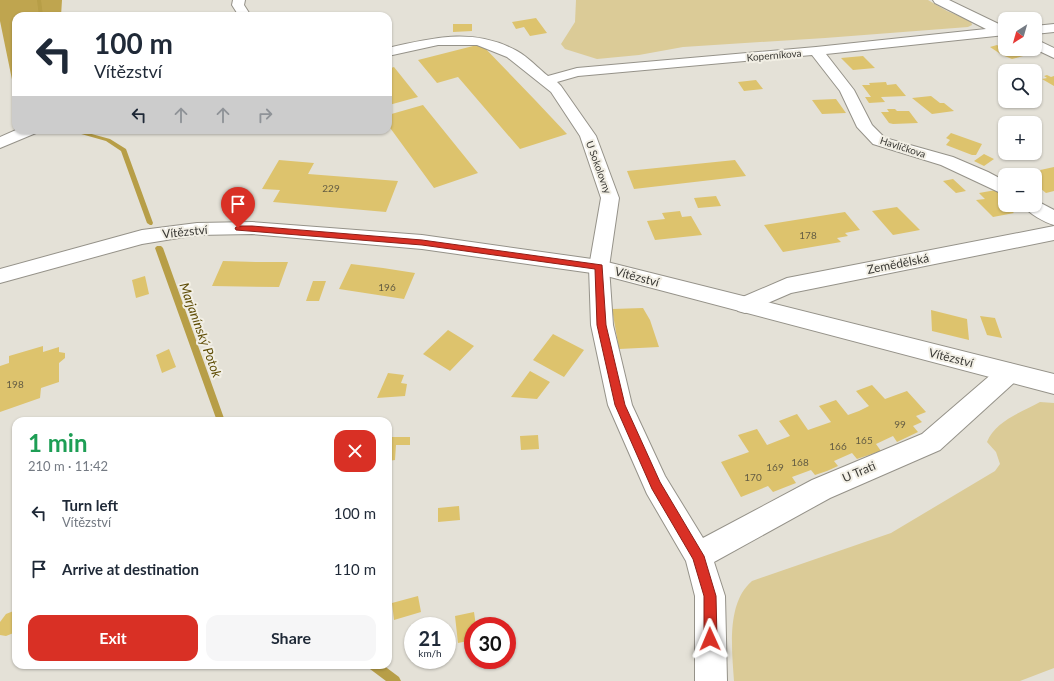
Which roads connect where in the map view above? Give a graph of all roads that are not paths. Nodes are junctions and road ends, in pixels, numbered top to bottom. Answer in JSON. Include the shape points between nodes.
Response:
{"nodes":[{"id":1,"x":239,"y":0,"type":"edge"},
{"id":2,"x":939,"y":0,"type":"edge"},
{"id":3,"x":242,"y":12,"type":"edge"},
{"id":4,"x":1054,"y":28,"type":"edge"},
{"id":5,"x":998,"y":29,"type":"edge"},
{"id":6,"x":1042,"y":29,"type":"edge"},
{"id":7,"x":998,"y":32,"type":"edge"},
{"id":8,"x":1042,"y":47,"type":"edge"},
{"id":9,"x":392,"y":51,"type":"edge"},
{"id":10,"x":816,"y":51,"type":"junction"},
{"id":11,"x":1054,"y":54,"type":"edge"},
{"id":12,"x":545,"y":81,"type":"junction"},
{"id":13,"x":21,"y":134,"type":"edge"},
{"id":14,"x":0,"y":143,"type":"edge"},
{"id":15,"x":998,"y":185,"type":"edge"},
{"id":16,"x":1042,"y":211,"type":"edge"},
{"id":17,"x":1054,"y":219,"type":"edge"},
{"id":18,"x":1054,"y":233,"type":"edge"},
{"id":19,"x":599,"y":267,"type":"junction"},
{"id":20,"x":0,"y":276,"type":"edge"},
{"id":21,"x":744,"y":306,"type":"junction"},
{"id":22,"x":1008,"y":373,"type":"junction"},
{"id":23,"x":1054,"y":384,"type":"edge"},
{"id":24,"x":698,"y":556,"type":"junction"},
{"id":25,"x":711,"y":681,"type":"edge"}],
"edges":[{"from":1,"to":3,"type":"street","via":[[238,5]]},
{"from":2,"to":5,"type":"street"},
{"from":4,"to":6,"type":"street"},
{"from":7,"to":10,"type":"street","name":"Koperníkova"},
{"from":8,"to":11,"type":"street"},
{"from":9,"to":12,"type":"street","name":"U Sokolovny","via":[[438,41],[479,40],[512,54]]},
{"from":10,"to":12,"type":"street","name":"Koperníkova","via":[[577,72]]},
{"from":10,"to":15,"type":"street","name":"Havlíčkova","via":[[847,90],[865,128],[879,141],[947,161]]},
{"from":12,"to":19,"type":"street","name":"U Sokolovny","via":[[556,90],[588,136],[610,198]]},
{"from":13,"to":14,"type":"street"},
{"from":16,"to":17,"type":"street"},
{"from":18,"to":21,"type":"street","name":"Zemědělská","via":[[787,286]]},
{"from":19,"to":20,"type":"street","name":"Vítězství","via":[[422,242],[244,228],[197,229],[142,237]]},
{"from":19,"to":21,"type":"street","name":"Vítězství"},
{"from":19,"to":24,"type":"street","via":[[602,325],[620,405],[656,486]]},
{"from":21,"to":22,"type":"street","name":"Vítězství"},
{"from":22,"to":23,"type":"street","name":"Vítězství"},
{"from":22,"to":24,"type":"street","name":"U Trati","via":[[931,442],[821,488]]},
{"from":24,"to":25,"type":"street","via":[[710,596]]}]}
